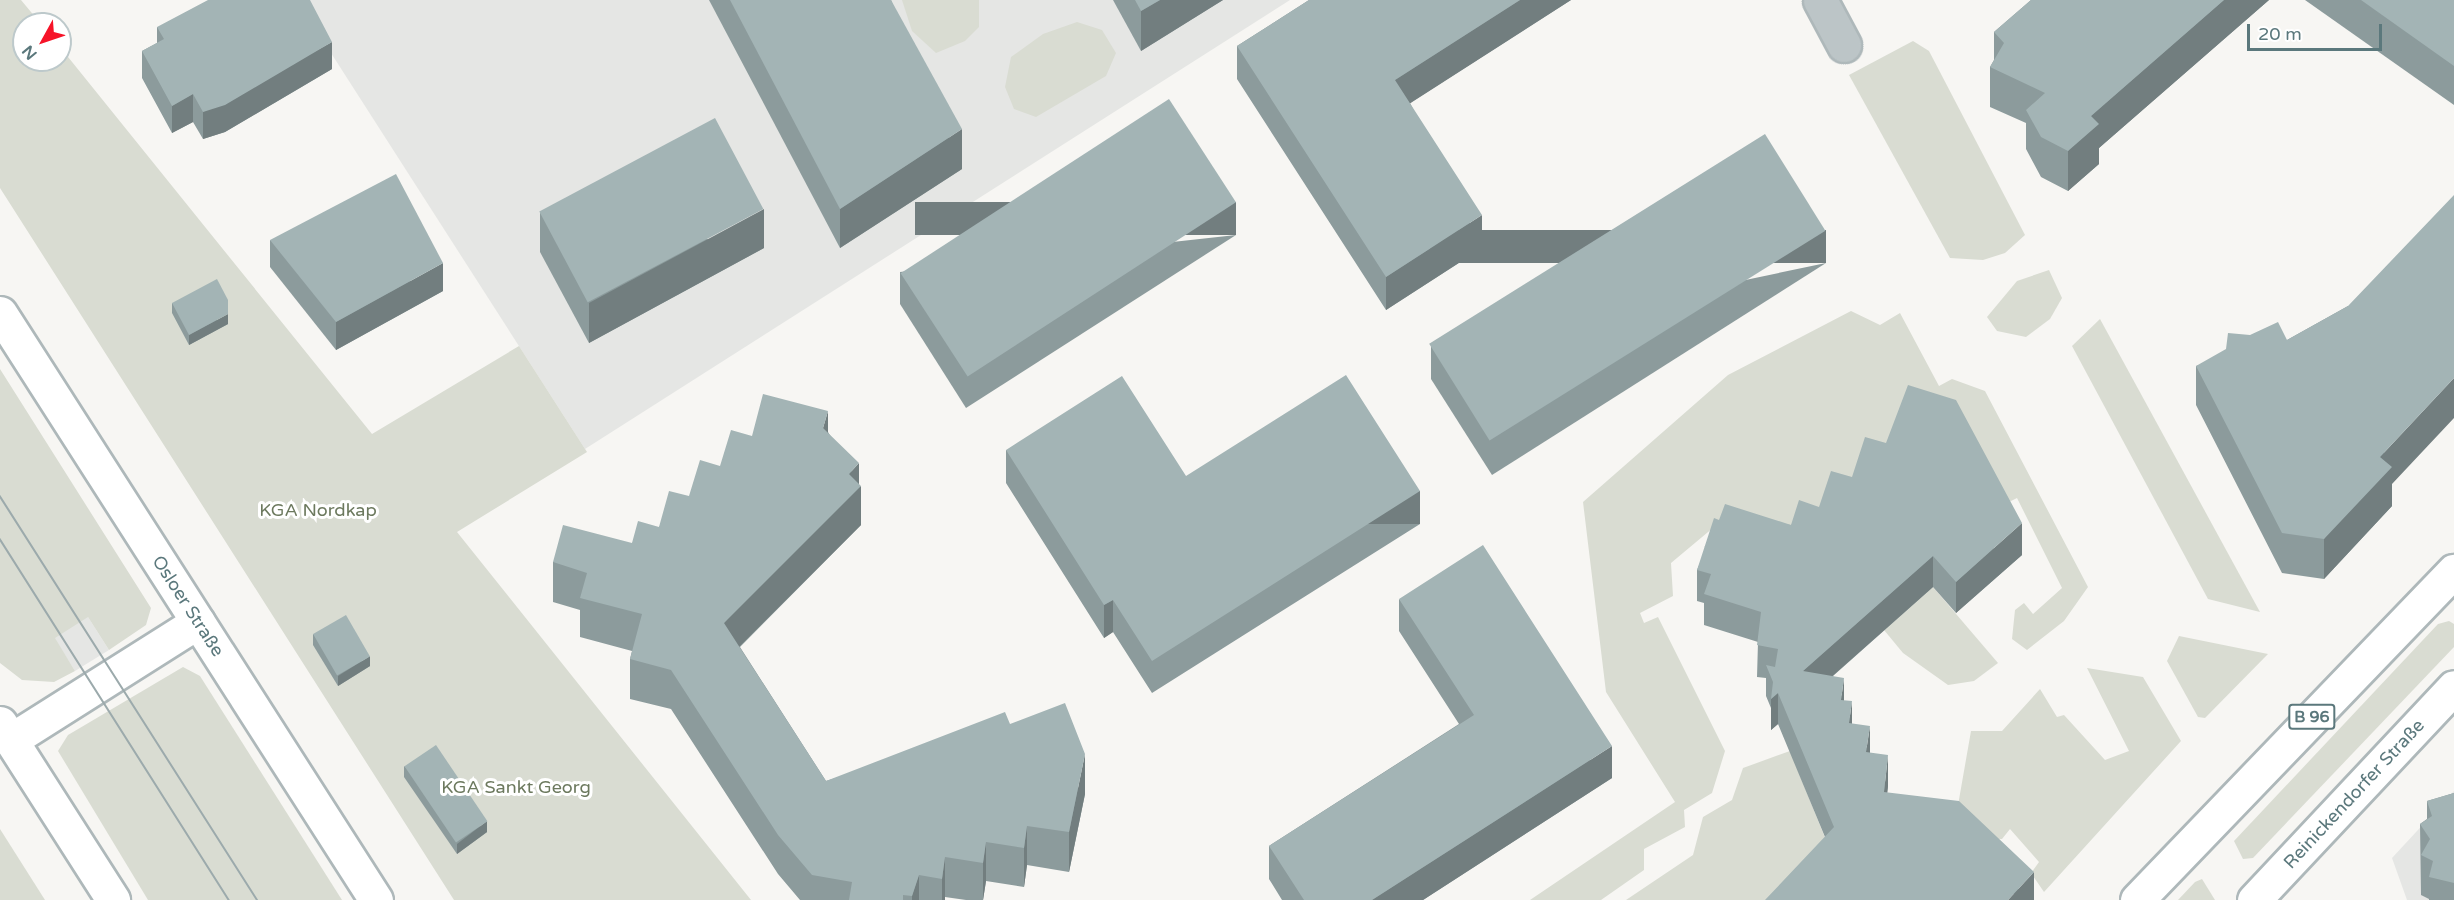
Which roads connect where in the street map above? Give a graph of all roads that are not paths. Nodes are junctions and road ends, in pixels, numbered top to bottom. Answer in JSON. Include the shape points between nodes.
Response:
{"nodes":[{"id":1,"x":1820,"y":0,"type":"edge"},
{"id":2,"x":1844,"y":45,"type":"dead end"},
{"id":3,"x":0,"y":313,"type":"edge"},
{"id":4,"x":2452,"y":578,"type":"edge"},
{"id":5,"x":198,"y":622,"type":"junction"},
{"id":6,"x":2454,"y":687,"type":"edge"},
{"id":7,"x":6,"y":732,"type":"edge"},
{"id":8,"x":113,"y":900,"type":"edge"},
{"id":9,"x":376,"y":900,"type":"edge"},
{"id":10,"x":2137,"y":900,"type":"edge"},
{"id":11,"x":2254,"y":900,"type":"edge"}],
"edges":[{"from":1,"to":2,"type":"street"},
{"from":3,"to":5,"type":"main road","name":"Osloer Straße"},
{"from":4,"to":10,"type":"main road","number":"B 96"},
{"from":5,"to":7,"type":"main road"},
{"from":5,"to":9,"type":"main road","name":"Osloer Straße"},
{"from":6,"to":11,"type":"main road","name":"Reinickendorfer Straße"},
{"from":7,"to":8,"type":"main road"}]}
